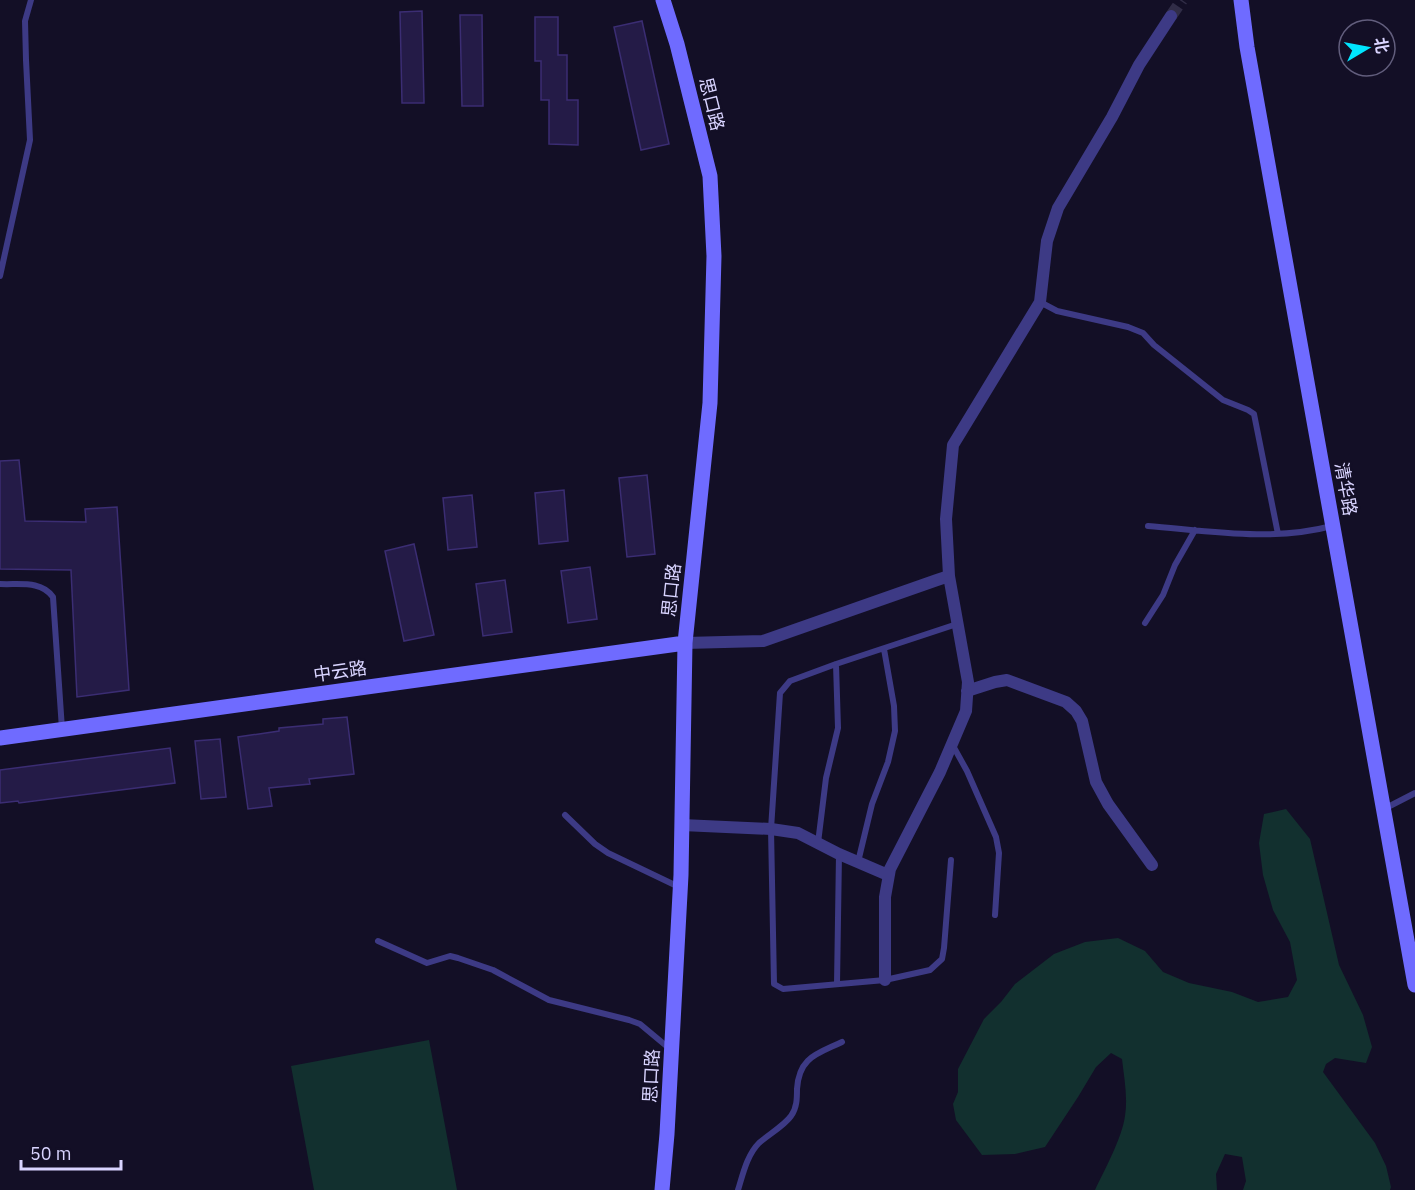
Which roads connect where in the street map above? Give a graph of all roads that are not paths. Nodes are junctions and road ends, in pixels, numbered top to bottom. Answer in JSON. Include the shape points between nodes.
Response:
{"nodes":[{"id":1,"x":31,"y":0,"type":"edge"},
{"id":2,"x":663,"y":0,"type":"edge"},
{"id":3,"x":1241,"y":0,"type":"edge"},
{"id":4,"x":1171,"y":16,"type":"tunnel mouth"},
{"id":5,"x":0,"y":276,"type":"edge"},
{"id":6,"x":1040,"y":302,"type":"junction"},
{"id":7,"x":1148,"y":526,"type":"dead end"},
{"id":8,"x":1332,"y":526,"type":"junction"},
{"id":9,"x":1195,"y":530,"type":"junction"},
{"id":10,"x":1278,"y":534,"type":"junction"},
{"id":11,"x":950,"y":576,"type":"junction"},
{"id":12,"x":0,"y":584,"type":"edge"},
{"id":13,"x":1145,"y":623,"type":"dead end"},
{"id":14,"x":958,"y":624,"type":"junction"},
{"id":15,"x":685,"y":643,"type":"junction"},
{"id":16,"x":884,"y":649,"type":"junction"},
{"id":17,"x":836,"y":664,"type":"junction"},
{"id":18,"x":967,"y":691,"type":"junction"},
{"id":19,"x":62,"y":729,"type":"junction"},
{"id":20,"x":0,"y":738,"type":"edge"},
{"id":21,"x":951,"y":744,"type":"junction"},
{"id":22,"x":1415,"y":793,"type":"edge"},
{"id":23,"x":1383,"y":809,"type":"junction"},
{"id":24,"x":565,"y":815,"type":"dead end"},
{"id":25,"x":682,"y":825,"type":"junction"},
{"id":26,"x":771,"y":830,"type":"junction"},
{"id":27,"x":818,"y":843,"type":"junction"},
{"id":28,"x":839,"y":854,"type":"junction"},
{"id":29,"x":951,"y":860,"type":"dead end"},
{"id":30,"x":858,"y":862,"type":"junction"},
{"id":31,"x":1152,"y":865,"type":"dead end"},
{"id":32,"x":888,"y":875,"type":"junction"},
{"id":33,"x":680,"y":887,"type":"junction"},
{"id":34,"x":995,"y":915,"type":"dead end"},
{"id":35,"x":378,"y":941,"type":"dead end"},
{"id":36,"x":885,"y":980,"type":"junction"},
{"id":37,"x":837,"y":984,"type":"junction"},
{"id":38,"x":1415,"y":985,"type":"edge"},
{"id":39,"x":842,"y":1042,"type":"dead end"},
{"id":40,"x":672,"y":1050,"type":"junction"},
{"id":41,"x":662,"y":1190,"type":"edge"},
{"id":42,"x":738,"y":1190,"type":"edge"}],
"edges":[{"from":1,"to":5,"type":"lane","via":[[25,21],[30,140]]},
{"from":2,"to":15,"type":"street","name":"思口路","via":[[710,176],[714,256],[710,403]]},
{"from":3,"to":8,"type":"street","name":"清华路","via":[[1246,47]]},
{"from":4,"to":6,"type":"street","via":[[1058,208],[1047,241]]},
{"from":6,"to":10,"type":"lane","via":[[1057,311],[1143,333],[1223,400],[1254,414]]},
{"from":6,"to":11,"type":"street","via":[[953,446],[946,519]]},
{"from":7,"to":9,"type":"lane"},
{"from":8,"to":10,"type":"lane"},
{"from":8,"to":23,"type":"street","name":"清华路"},
{"from":9,"to":10,"type":"lane"},
{"from":9,"to":13,"type":"lane"},
{"from":11,"to":14,"type":"street"},
{"from":11,"to":15,"type":"street","via":[[764,641]]},
{"from":12,"to":19,"type":"lane","via":[[39,586],[53,597]]},
{"from":14,"to":16,"type":"lane"},
{"from":14,"to":18,"type":"street"},
{"from":15,"to":19,"type":"street","name":"中云路"},
{"from":15,"to":25,"type":"street","name":"思口路"},
{"from":16,"to":17,"type":"lane"},
{"from":16,"to":30,"type":"lane","via":[[895,731]]},
{"from":17,"to":26,"type":"lane","via":[[790,681],[780,693]]},
{"from":17,"to":27,"type":"lane","via":[[838,728],[826,778]]},
{"from":18,"to":21,"type":"street","via":[[966,711]]},
{"from":18,"to":31,"type":"street","via":[[1007,680],[1066,702],[1076,711],[1096,782]]},
{"from":19,"to":20,"type":"street","name":"中云路"},
{"from":21,"to":32,"type":"street"},
{"from":21,"to":34,"type":"lane","via":[[996,837],[999,853]]},
{"from":22,"to":23,"type":"lane"},
{"from":23,"to":38,"type":"street","name":"清华路"},
{"from":24,"to":33,"type":"lane","via":[[609,853]]},
{"from":25,"to":26,"type":"street"},
{"from":25,"to":33,"type":"street","name":"思口路"},
{"from":26,"to":27,"type":"street","via":[[798,833]]},
{"from":26,"to":37,"type":"lane","via":[[774,984],[783,989]]},
{"from":27,"to":28,"type":"street"},
{"from":28,"to":30,"type":"street"},
{"from":28,"to":37,"type":"lane"},
{"from":29,"to":36,"type":"lane","via":[[942,959],[930,970]]},
{"from":30,"to":32,"type":"street"},
{"from":32,"to":36,"type":"street"},
{"from":33,"to":40,"type":"street","name":"思口路"},
{"from":35,"to":40,"type":"lane","via":[[427,963],[450,956],[458,958],[493,970],[549,1000],[640,1024]]},
{"from":36,"to":37,"type":"lane"},
{"from":39,"to":42,"type":"lane","via":[[802,1066],[791,1116],[757,1145]]},
{"from":40,"to":41,"type":"street","name":"思口路"}]}
